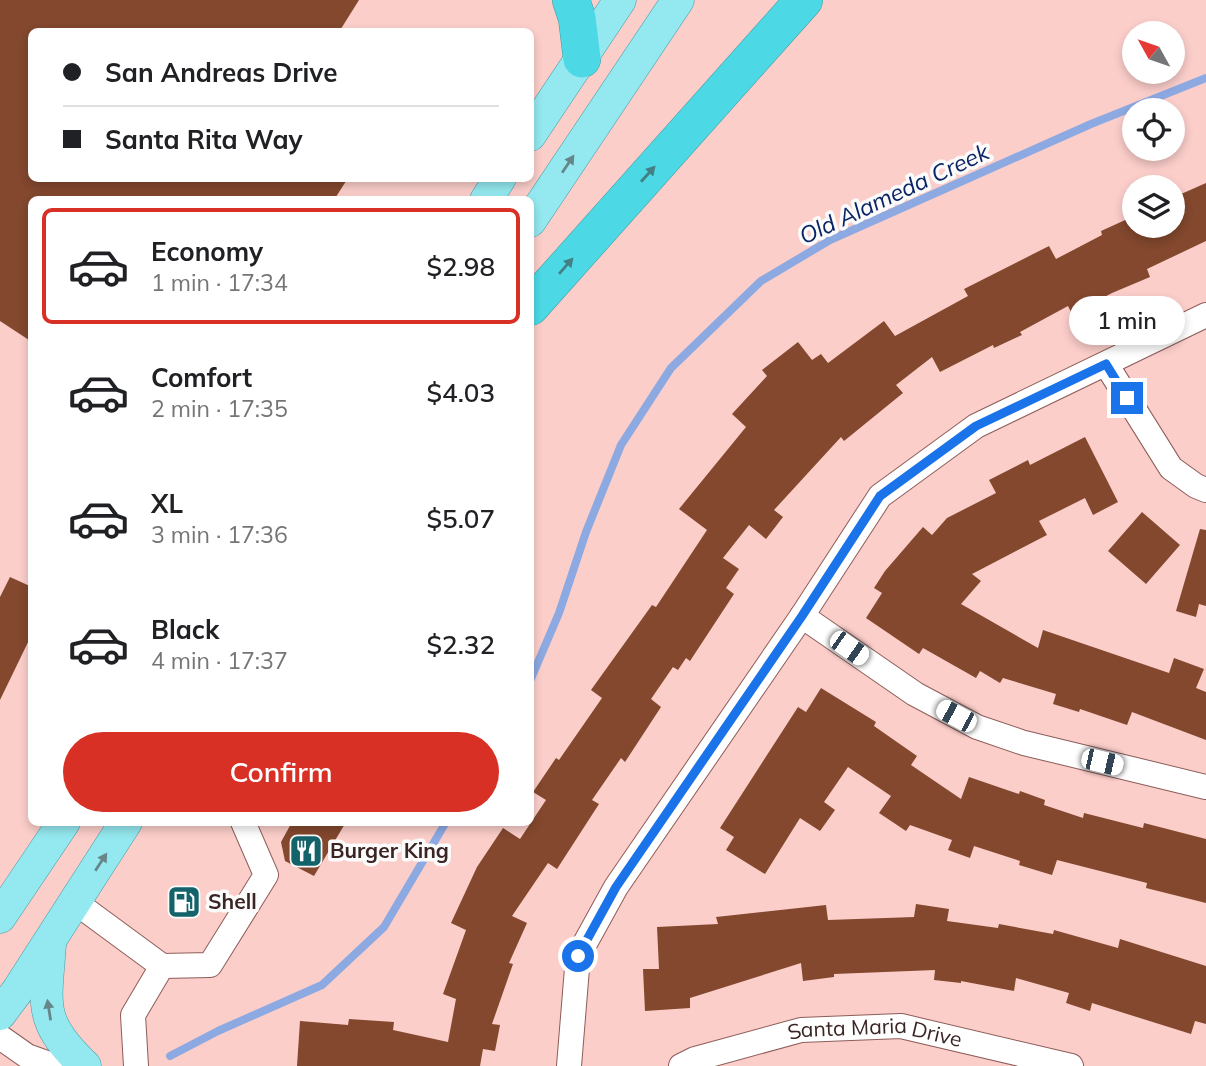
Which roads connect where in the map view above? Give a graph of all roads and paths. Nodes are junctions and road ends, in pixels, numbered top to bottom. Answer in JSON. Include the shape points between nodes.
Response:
{"nodes":[{"id":1,"x":571,"y":0,"type":"edge"},
{"id":2,"x":620,"y":0,"type":"edge"},
{"id":3,"x":678,"y":0,"type":"edge"},
{"id":4,"x":804,"y":0,"type":"edge"},
{"id":5,"x":582,"y":59,"type":"junction"},
{"id":6,"x":534,"y":129,"type":"edge"},
{"id":7,"x":534,"y":215,"type":"edge"},
{"id":8,"x":534,"y":303,"type":"edge"},
{"id":9,"x":1206,"y":315,"type":"edge"},
{"id":10,"x":1106,"y":364,"type":"junction"},
{"id":11,"x":1206,"y":490,"type":"edge"},
{"id":12,"x":802,"y":616,"type":"junction"},
{"id":13,"x":1206,"y":787,"type":"edge"},
{"id":14,"x":61,"y":826,"type":"edge"},
{"id":15,"x":123,"y":826,"type":"edge"},
{"id":16,"x":245,"y":826,"type":"edge"},
{"id":17,"x":75,"y":902,"type":"junction"},
{"id":18,"x":1,"y":914,"type":"edge"},
{"id":19,"x":51,"y":940,"type":"junction"},
{"id":20,"x":162,"y":966,"type":"junction"},
{"id":21,"x":0,"y":1014,"type":"edge"},
{"id":22,"x":0,"y":1037,"type":"edge"},
{"id":23,"x":1044,"y":1063,"type":"edge"},
{"id":24,"x":691,"y":1064,"type":"edge"},
{"id":25,"x":55,"y":1066,"type":"edge"},
{"id":26,"x":85,"y":1066,"type":"edge"},
{"id":27,"x":136,"y":1066,"type":"edge"},
{"id":28,"x":569,"y":1066,"type":"edge"},
{"id":29,"x":1071,"y":1066,"type":"edge"}],
"edges":[{"from":1,"to":5,"type":"highway"},
{"from":2,"to":5,"type":"main road"},
{"from":7,"to":3,"type":"main road","one_way":true},
{"from":8,"to":4,"type":"highway","one_way":true},
{"from":5,"to":6,"type":"main road"},
{"from":9,"to":10,"type":"street"},
{"from":10,"to":11,"type":"street","via":[[1171,468]]},
{"from":10,"to":12,"type":"street","via":[[976,426],[880,496]]},
{"from":12,"to":13,"type":"street","via":[[915,694],[977,727],[1024,743]]},
{"from":12,"to":28,"type":"street","via":[[616,887],[578,956]]},
{"from":14,"to":18,"type":"main road"},
{"from":17,"to":15,"type":"main road","one_way":true},
{"from":16,"to":20,"type":"street","via":[[266,875],[210,965]]},
{"from":17,"to":19,"type":"main road"},
{"from":17,"to":20,"type":"street"},
{"from":19,"to":21,"type":"main road"},
{"from":26,"to":19,"type":"main road","one_way":true,"via":[[63,1045],[46,1007]]},
{"from":20,"to":27,"type":"street","via":[[133,1015]]},
{"from":22,"to":25,"type":"street","via":[[27,1056]]},
{"from":23,"to":24,"type":"street","name":"Santa Maria Drive","via":[[901,1026],[801,1030]]},
{"from":23,"to":29,"type":"street","name":"Santa Maria Drive"}]}
